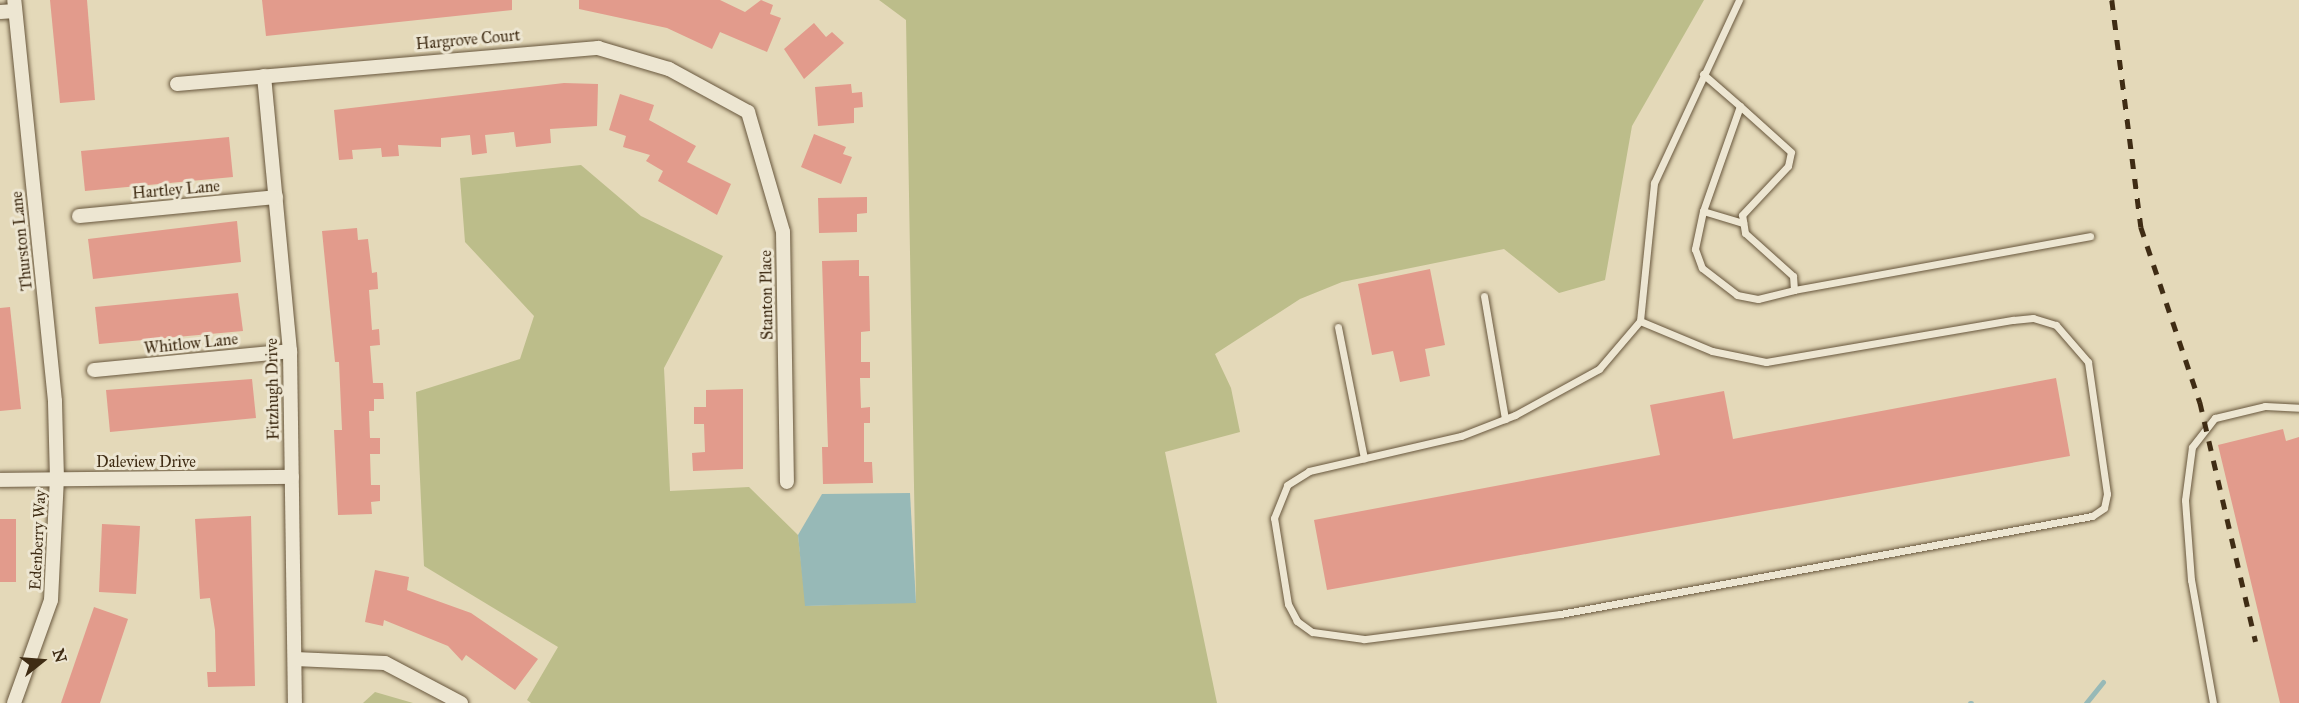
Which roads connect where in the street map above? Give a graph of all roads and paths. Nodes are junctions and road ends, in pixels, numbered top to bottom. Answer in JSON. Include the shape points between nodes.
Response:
{"nodes":[{"id":1,"x":1739,"y":0,"type":"edge"},
{"id":2,"x":15,"y":5,"type":"edge"},
{"id":3,"x":0,"y":12,"type":"edge"},
{"id":4,"x":1704,"y":74,"type":"junction"},
{"id":5,"x":264,"y":76,"type":"junction"},
{"id":6,"x":177,"y":84,"type":"dead end"},
{"id":7,"x":1740,"y":106,"type":"junction"},
{"id":8,"x":748,"y":112,"type":"joint"},
{"id":9,"x":276,"y":197,"type":"junction"},
{"id":10,"x":1703,"y":211,"type":"junction"},
{"id":11,"x":79,"y":216,"type":"dead end"},
{"id":12,"x":1743,"y":223,"type":"junction"},
{"id":13,"x":2090,"y":236,"type":"dead end"},
{"id":14,"x":1794,"y":290,"type":"junction"},
{"id":15,"x":1484,"y":296,"type":"dead end"},
{"id":16,"x":1640,"y":321,"type":"junction"},
{"id":17,"x":1338,"y":327,"type":"dead end"},
{"id":18,"x":290,"y":351,"type":"junction"},
{"id":19,"x":94,"y":370,"type":"dead end"},
{"id":20,"x":2299,"y":408,"type":"edge"},
{"id":21,"x":1505,"y":419,"type":"junction"},
{"id":22,"x":1364,"y":458,"type":"junction"},
{"id":23,"x":292,"y":477,"type":"junction"},
{"id":24,"x":57,"y":479,"type":"junction"},
{"id":25,"x":0,"y":480,"type":"edge"},
{"id":26,"x":787,"y":483,"type":"dead end"},
{"id":27,"x":295,"y":659,"type":"junction"},
{"id":28,"x":14,"y":703,"type":"edge"},
{"id":29,"x":295,"y":703,"type":"edge"},
{"id":30,"x":461,"y":703,"type":"edge"},
{"id":31,"x":2213,"y":703,"type":"edge"}],
"edges":[{"from":1,"to":4,"type":"lane"},
{"from":2,"to":3,"type":"street"},
{"from":2,"to":24,"type":"street","name":"Thurston Lane","via":[[55,401]]},
{"from":4,"to":7,"type":"lane"},
{"from":4,"to":16,"type":"lane","via":[[1654,183]]},
{"from":5,"to":6,"type":"street","name":"Hargrove Court"},
{"from":5,"to":8,"type":"street","name":"Hargrove Court","via":[[598,48],[669,69]]},
{"from":5,"to":9,"type":"street","name":"Fitzhugh Drive"},
{"from":7,"to":10,"type":"lane"},
{"from":7,"to":12,"type":"lane","via":[[1791,152],[1788,166],[1742,215]]},
{"from":8,"to":26,"type":"street","name":"Stanton Place","via":[[783,232]]},
{"from":9,"to":11,"type":"street","name":"Hartley Lane"},
{"from":9,"to":18,"type":"street","name":"Fitzhugh Drive"},
{"from":10,"to":12,"type":"lane"},
{"from":10,"to":14,"type":"lane","via":[[1695,249],[1701,268],[1737,295],[1758,299]]},
{"from":12,"to":14,"type":"lane","via":[[1745,233],[1793,276]]},
{"from":13,"to":14,"type":"lane"},
{"from":15,"to":21,"type":"lane"},
{"from":16,"to":21,"type":"lane","via":[[1599,369]]},
{"from":16,"to":22,"type":"lane","via":[[1712,351],[1766,362],[2013,320],[2033,318],[2056,325],[2088,362],[2107,494],[2104,508],[2092,516],[1560,614],[1364,639],[1312,632],[1297,621],[1288,604],[1275,506],[1297,477]]},
{"from":17,"to":22,"type":"lane"},
{"from":18,"to":19,"type":"street","name":"Whitlow Lane"},
{"from":18,"to":23,"type":"street","name":"Fitzhugh Drive"},
{"from":20,"to":31,"type":"lane","via":[[2265,406],[2215,418],[2192,447],[2185,500],[2192,580]]},
{"from":21,"to":22,"type":"lane","via":[[1461,436]]},
{"from":23,"to":24,"type":"street","name":"Daleview Drive"},
{"from":23,"to":27,"type":"street","name":"Fitzhugh Drive"},
{"from":24,"to":25,"type":"street","name":"Daleview Drive"},
{"from":24,"to":28,"type":"street","name":"Edenberry Way","via":[[51,600]]},
{"from":27,"to":29,"type":"street","name":"Fitzhugh Drive"},
{"from":27,"to":30,"type":"street","via":[[384,663]]}]}
